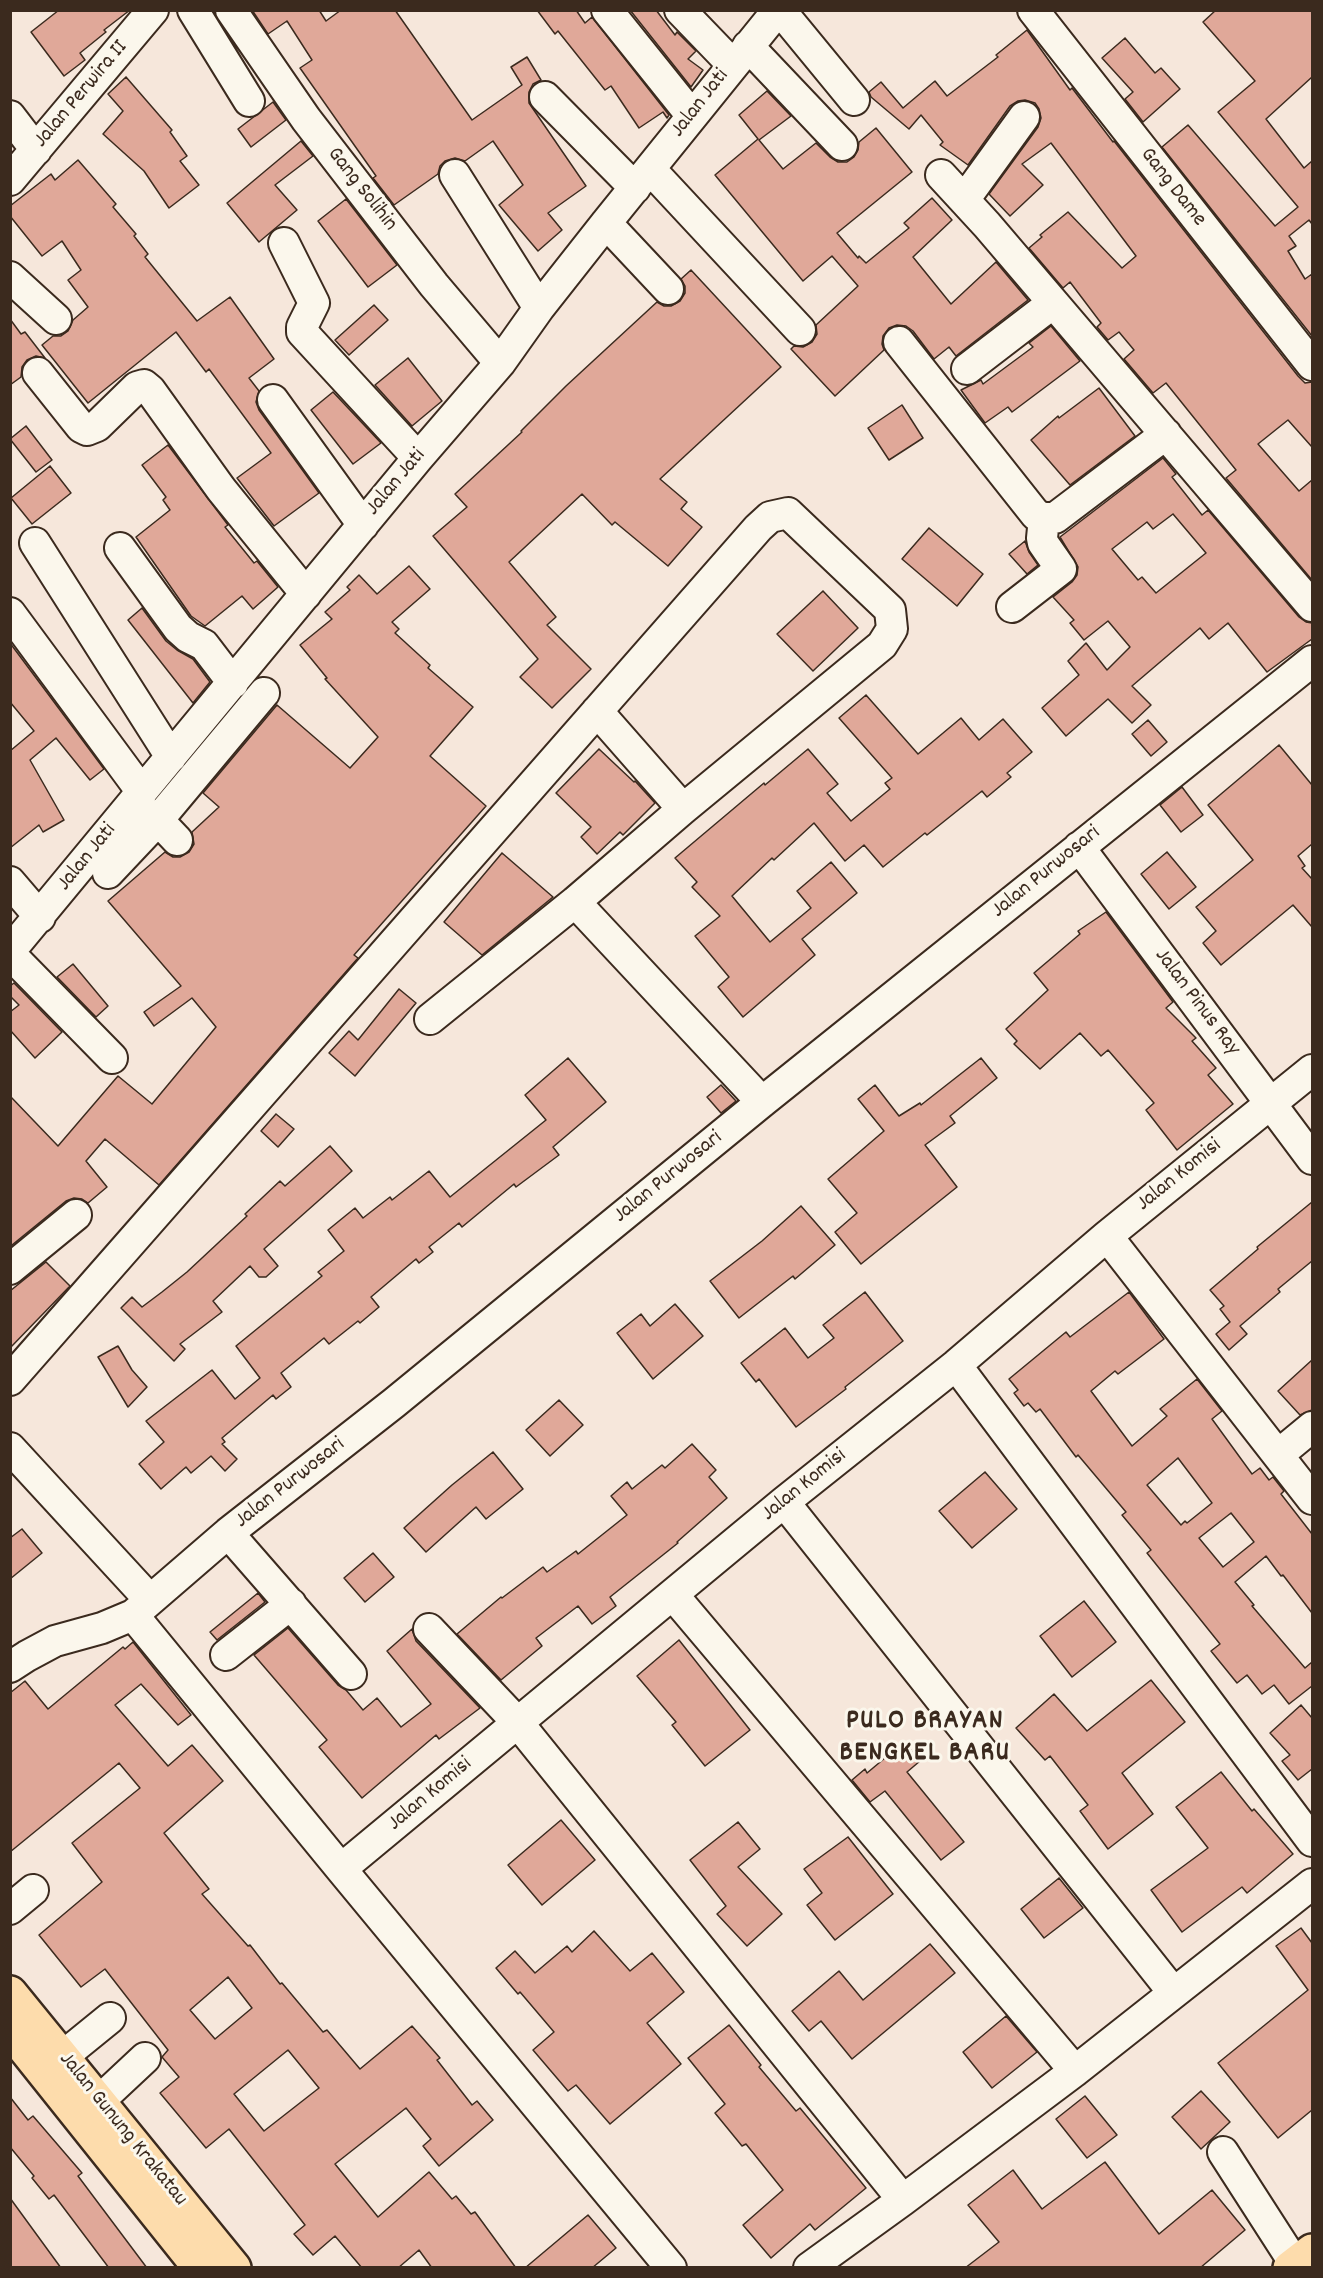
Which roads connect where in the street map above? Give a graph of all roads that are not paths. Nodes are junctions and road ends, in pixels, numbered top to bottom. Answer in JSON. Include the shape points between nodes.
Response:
{"nodes":[{"id":1,"x":153,"y":10,"type":"edge"},
{"id":2,"x":194,"y":10,"type":"edge"},
{"id":3,"x":231,"y":10,"type":"edge"},
{"id":4,"x":607,"y":10,"type":"edge"},
{"id":5,"x":680,"y":10,"type":"edge"},
{"id":6,"x":779,"y":10,"type":"edge"},
{"id":7,"x":1033,"y":10,"type":"edge"},
{"id":8,"x":740,"y":56,"type":"junction"},
{"id":9,"x":545,"y":97,"type":"dead end"},
{"id":10,"x":854,"y":100,"type":"dead end"},
{"id":11,"x":249,"y":101,"type":"dead end"},
{"id":12,"x":10,"y":116,"type":"edge"},
{"id":13,"x":692,"y":116,"type":"junction"},
{"id":14,"x":1024,"y":117,"type":"dead end"},
{"id":15,"x":842,"y":146,"type":"dead end"},
{"id":16,"x":36,"y":150,"type":"junction"},
{"id":17,"x":455,"y":175,"type":"dead end"},
{"id":18,"x":941,"y":175,"type":"dead end"},
{"id":19,"x":643,"y":179,"type":"junction"},
{"id":20,"x":10,"y":180,"type":"edge"},
{"id":21,"x":964,"y":200,"type":"junction"},
{"id":22,"x":606,"y":224,"type":"junction"},
{"id":23,"x":284,"y":243,"type":"dead end"},
{"id":24,"x":399,"y":269,"type":"dead end"},
{"id":25,"x":10,"y":278,"type":"edge"},
{"id":26,"x":668,"y":289,"type":"dead end"},
{"id":27,"x":1053,"y":303,"type":"junction"},
{"id":28,"x":539,"y":308,"type":"junction"},
{"id":29,"x":56,"y":319,"type":"dead end"},
{"id":30,"x":800,"y":330,"type":"dead end"},
{"id":31,"x":899,"y":342,"type":"dead end"},
{"id":32,"x":1312,"y":365,"type":"edge"},
{"id":33,"x":967,"y":369,"type":"dead end"},
{"id":34,"x":494,"y":370,"type":"junction"},
{"id":35,"x":38,"y":373,"type":"dead end"},
{"id":36,"x":273,"y":400,"type":"dead end"},
{"id":37,"x":1166,"y":434,"type":"junction"},
{"id":38,"x":418,"y":458,"type":"junction"},
{"id":39,"x":1044,"y":518,"type":"junction"},
{"id":40,"x":363,"y":525,"type":"junction"},
{"id":41,"x":35,"y":543,"type":"dead end"},
{"id":42,"x":120,"y":548,"type":"dead end"},
{"id":43,"x":306,"y":594,"type":"junction"},
{"id":44,"x":1312,"y":606,"type":"edge"},
{"id":45,"x":1012,"y":607,"type":"dead end"},
{"id":46,"x":10,"y":613,"type":"edge"},
{"id":47,"x":1312,"y":661,"type":"edge"},
{"id":48,"x":233,"y":682,"type":"junction"},
{"id":49,"x":264,"y":693,"type":"dead end"},
{"id":50,"x":597,"y":711,"type":"junction"},
{"id":51,"x":171,"y":757,"type":"junction"},
{"id":52,"x":136,"y":799,"type":"junction"},
{"id":53,"x":683,"y":809,"type":"junction"},
{"id":54,"x":167,"y":830,"type":"junction"},
{"id":55,"x":1078,"y":848,"type":"junction"},
{"id":56,"x":108,"y":873,"type":"dead end"},
{"id":57,"x":10,"y":882,"type":"edge"},
{"id":58,"x":575,"y":902,"type":"junction"},
{"id":59,"x":40,"y":917,"type":"junction"},
{"id":60,"x":10,"y":953,"type":"edge"},
{"id":61,"x":430,"y":1019,"type":"dead end"},
{"id":62,"x":112,"y":1058,"type":"dead end"},
{"id":63,"x":1312,"y":1070,"type":"edge"},
{"id":64,"x":762,"y":1102,"type":"junction"},
{"id":65,"x":1270,"y":1102,"type":"junction"},
{"id":66,"x":1312,"y":1159,"type":"edge"},
{"id":67,"x":76,"y":1215,"type":"dead end"},
{"id":68,"x":1107,"y":1236,"type":"junction"},
{"id":69,"x":10,"y":1269,"type":"edge"},
{"id":70,"x":956,"y":1365,"type":"junction"},
{"id":71,"x":10,"y":1380,"type":"edge"},
{"id":72,"x":1312,"y":1427,"type":"edge"},
{"id":73,"x":10,"y":1448,"type":"edge"},
{"id":74,"x":1278,"y":1455,"type":"junction"},
{"id":75,"x":1312,"y":1498,"type":"edge"},
{"id":76,"x":784,"y":1503,"type":"junction"},
{"id":77,"x":228,"y":1533,"type":"junction"},
{"id":78,"x":673,"y":1595,"type":"junction"},
{"id":79,"x":291,"y":1604,"type":"junction"},
{"id":80,"x":141,"y":1607,"type":"junction"},
{"id":81,"x":429,"y":1629,"type":"dead end"},
{"id":82,"x":226,"y":1655,"type":"dead end"},
{"id":83,"x":10,"y":1667,"type":"edge"},
{"id":84,"x":351,"y":1674,"type":"dead end"},
{"id":85,"x":518,"y":1723,"type":"junction"},
{"id":86,"x":1312,"y":1841,"type":"edge"},
{"id":87,"x":340,"y":1869,"type":"junction"},
{"id":88,"x":1312,"y":1884,"type":"edge"},
{"id":89,"x":33,"y":1890,"type":"dead end"},
{"id":90,"x":10,"y":1909,"type":"edge"},
{"id":91,"x":1173,"y":1992,"type":"junction"},
{"id":92,"x":10,"y":1993,"type":"edge"},
{"id":93,"x":110,"y":2019,"type":"dead end"},
{"id":94,"x":10,"y":2030,"type":"edge"},
{"id":95,"x":62,"y":2057,"type":"junction"},
{"id":96,"x":145,"y":2058,"type":"dead end"},
{"id":97,"x":1075,"y":2071,"type":"junction"},
{"id":98,"x":99,"y":2101,"type":"junction"},
{"id":99,"x":1223,"y":2152,"type":"dead end"},
{"id":100,"x":903,"y":2200,"type":"junction"},
{"id":101,"x":1299,"y":2261,"type":"edge"},
{"id":102,"x":200,"y":2268,"type":"edge"},
{"id":103,"x":234,"y":2268,"type":"edge"},
{"id":104,"x":671,"y":2268,"type":"edge"},
{"id":105,"x":809,"y":2268,"type":"edge"}],
"edges":[{"from":1,"to":16,"type":"street","name":"Jalan Perwira II"},
{"from":2,"to":11,"type":"street"},
{"from":3,"to":34,"type":"street","name":"Gang Solihin","via":[[306,119]]},
{"from":4,"to":13,"type":"street"},
{"from":5,"to":8,"type":"street"},
{"from":6,"to":8,"type":"street","name":"Jalan Jati"},
{"from":6,"to":10,"type":"street"},
{"from":7,"to":32,"type":"street","name":"Gang Dame"},
{"from":8,"to":13,"type":"street","name":"Jalan Jati"},
{"from":8,"to":15,"type":"street"},
{"from":9,"to":19,"type":"street"},
{"from":12,"to":16,"type":"street"},
{"from":13,"to":19,"type":"street","name":"Jalan Jati"},
{"from":14,"to":21,"type":"street"},
{"from":16,"to":20,"type":"street","name":"Jalan Perwira II"},
{"from":17,"to":28,"type":"street"},
{"from":18,"to":21,"type":"street"},
{"from":19,"to":22,"type":"street","name":"Jalan Jati"},
{"from":19,"to":30,"type":"street"},
{"from":21,"to":27,"type":"street"},
{"from":22,"to":26,"type":"street"},
{"from":22,"to":28,"type":"street","name":"Jalan Jati"},
{"from":23,"to":38,"type":"street","via":[[314,303],[302,332]]},
{"from":24,"to":34,"type":"street"},
{"from":25,"to":29,"type":"street"},
{"from":27,"to":33,"type":"street"},
{"from":27,"to":37,"type":"street"},
{"from":28,"to":34,"type":"street","name":"Jalan Jati"},
{"from":31,"to":39,"type":"street","via":[[1036,515]]},
{"from":34,"to":38,"type":"street","name":"Jalan Jati"},
{"from":35,"to":43,"type":"street","via":[[87,430],[97,426],[137,387],[144,385]]},
{"from":36,"to":40,"type":"street"},
{"from":37,"to":39,"type":"street","via":[[1055,518]]},
{"from":37,"to":44,"type":"street"},
{"from":38,"to":40,"type":"street","name":"Jalan Jati"},
{"from":39,"to":45,"type":"street","via":[[1043,543],[1061,569]]},
{"from":40,"to":43,"type":"street","name":"Jalan Jati"},
{"from":41,"to":51,"type":"street"},
{"from":42,"to":48,"type":"street","via":[[178,627],[188,638],[204,645]]},
{"from":43,"to":48,"type":"street","name":"Jalan Jati"},
{"from":46,"to":52,"type":"street"},
{"from":47,"to":55,"type":"street","name":"Jalan Purwosari"},
{"from":48,"to":51,"type":"street","name":"Jalan Jati"},
{"from":49,"to":54,"type":"street"},
{"from":50,"to":53,"type":"street"},
{"from":50,"to":53,"type":"street","via":[[770,517],[788,513],[890,610],[892,629],[882,645]]},
{"from":50,"to":71,"type":"street"},
{"from":51,"to":52,"type":"street","name":"Jalan Jati"},
{"from":52,"to":54,"type":"street"},
{"from":52,"to":59,"type":"street","name":"Jalan Jati"},
{"from":53,"to":58,"type":"street"},
{"from":54,"to":56,"type":"street"},
{"from":55,"to":64,"type":"street","name":"Jalan Purwosari"},
{"from":55,"to":65,"type":"street","name":"Jalan Pinus Ray"},
{"from":57,"to":59,"type":"street"},
{"from":58,"to":61,"type":"street"},
{"from":58,"to":64,"type":"street"},
{"from":59,"to":60,"type":"street","name":"Jalan Jati"},
{"from":60,"to":62,"type":"street"},
{"from":63,"to":65,"type":"street","name":"Jalan Komisi"},
{"from":64,"to":77,"type":"street","name":"Jalan Purwosari","via":[[394,1403]]},
{"from":65,"to":66,"type":"street","name":"Jalan Pinus Ray"},
{"from":65,"to":68,"type":"street","name":"Jalan Komisi"},
{"from":67,"to":69,"type":"street"},
{"from":68,"to":70,"type":"street","name":"Jalan Komisi"},
{"from":68,"to":74,"type":"street"},
{"from":70,"to":76,"type":"street","name":"Jalan Komisi"},
{"from":70,"to":86,"type":"street"},
{"from":72,"to":74,"type":"street"},
{"from":73,"to":80,"type":"street"},
{"from":74,"to":75,"type":"street"},
{"from":76,"to":78,"type":"street","name":"Jalan Komisi"},
{"from":76,"to":91,"type":"street"},
{"from":77,"to":79,"type":"street"},
{"from":77,"to":80,"type":"street","name":"Jalan Purwosari"},
{"from":78,"to":85,"type":"street","name":"Jalan Komisi"},
{"from":78,"to":97,"type":"street"},
{"from":79,"to":82,"type":"street"},
{"from":79,"to":84,"type":"street"},
{"from":80,"to":83,"type":"street","name":"Jalan Purwosari","via":[[102,1629],[55,1641]]},
{"from":80,"to":87,"type":"street"},
{"from":81,"to":85,"type":"street"},
{"from":85,"to":87,"type":"street","name":"Jalan Komisi"},
{"from":85,"to":100,"type":"street"},
{"from":87,"to":104,"type":"street"},
{"from":88,"to":91,"type":"street"},
{"from":89,"to":90,"type":"street"},
{"from":91,"to":97,"type":"street"},
{"from":92,"to":95,"type":"highway","name":"Jalan Gunung Krakatau"},
{"from":93,"to":95,"type":"street"},
{"from":94,"to":102,"type":"highway","name":"Jalan Gunung Krakatau"},
{"from":95,"to":98,"type":"highway","name":"Jalan Gunung Krakatau"},
{"from":96,"to":98,"type":"street"},
{"from":97,"to":100,"type":"street"},
{"from":98,"to":103,"type":"highway","name":"Jalan Gunung Krakatau"},
{"from":99,"to":101,"type":"street"},
{"from":100,"to":105,"type":"street"}]}
